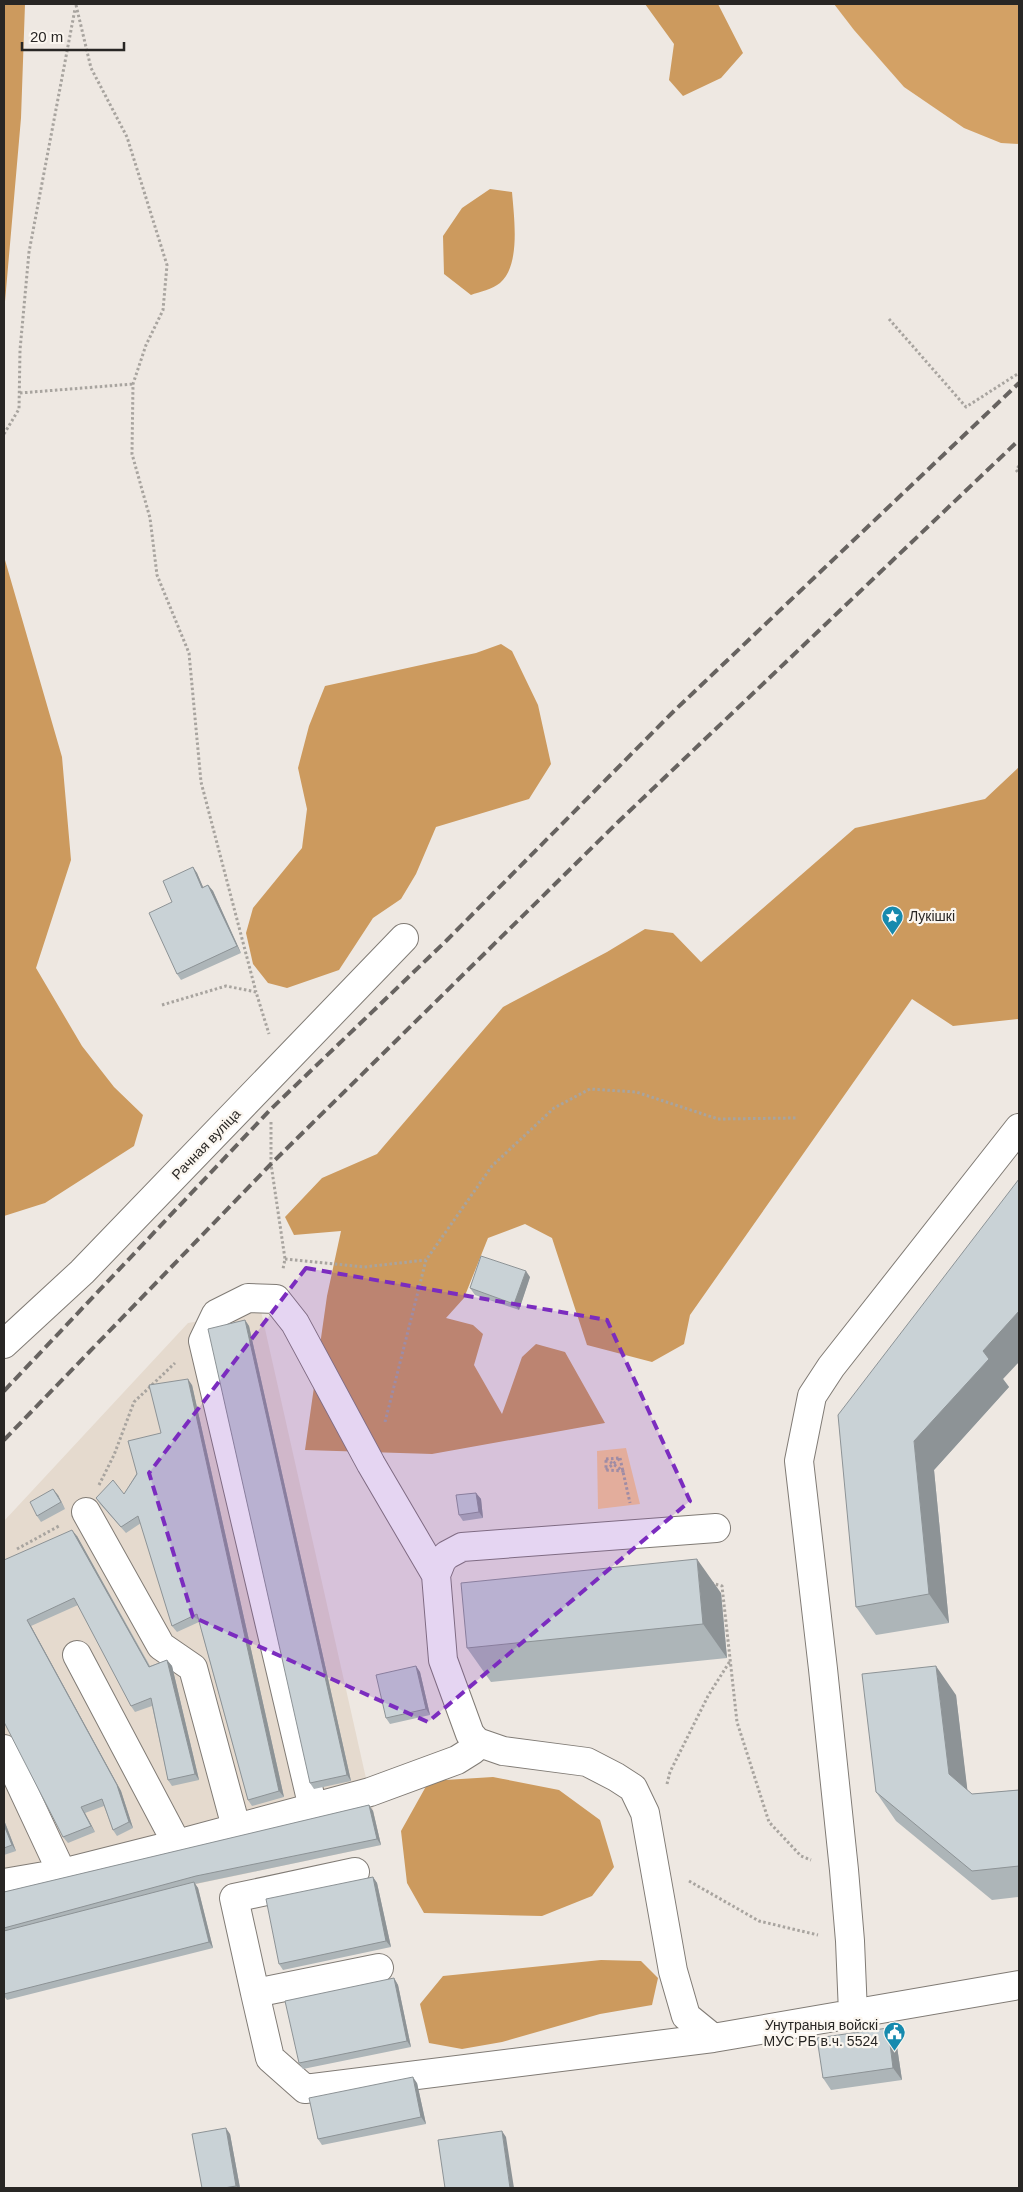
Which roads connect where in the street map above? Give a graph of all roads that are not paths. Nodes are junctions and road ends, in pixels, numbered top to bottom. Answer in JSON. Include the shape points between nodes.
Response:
{"nodes":[{"id":1,"x":404,"y":938,"type":"dead end"},
{"id":2,"x":1019,"y":1128,"type":"edge"},
{"id":3,"x":4,"y":1344,"type":"edge"},
{"id":4,"x":86,"y":1512,"type":"road end"},
{"id":5,"x":716,"y":1528,"type":"dead end"},
{"id":6,"x":436,"y":1574,"type":"junction"},
{"id":7,"x":77,"y":1655,"type":"dead end"},
{"id":8,"x":477,"y":1742,"type":"junction"},
{"id":9,"x":4,"y":1749,"type":"edge"},
{"id":10,"x":313,"y":1808,"type":"junction"},
{"id":11,"x":236,"y":1827,"type":"junction"},
{"id":12,"x":177,"y":1844,"type":"junction"},
{"id":13,"x":62,"y":1872,"type":"junction"},
{"id":14,"x":355,"y":1872,"type":"dead end"},
{"id":15,"x":4,"y":1883,"type":"edge"},
{"id":16,"x":379,"y":1968,"type":"dead end"},
{"id":17,"x":1019,"y":1985,"type":"edge"},
{"id":18,"x":255,"y":1993,"type":"junction"},
{"id":19,"x":853,"y":2014,"type":"junction"},
{"id":20,"x":713,"y":2038,"type":"junction"}],
"edges":[{"from":1,"to":3,"type":"street","name":"Рачная вуліца","via":[[82,1272]]},
{"from":2,"to":19,"type":"street","via":[[831,1367],[812,1396],[798,1461],[844,1870]]},
{"from":4,"to":11,"type":"street","via":[[160,1646],[193,1668]]},
{"from":5,"to":6,"type":"street","via":[[462,1547],[442,1560]]},
{"from":6,"to":8,"type":"street","via":[[444,1660],[470,1734]]},
{"from":6,"to":10,"type":"street","via":[[371,1464],[295,1323],[276,1299],[248,1298],[216,1314],[203,1341]]},
{"from":7,"to":12,"type":"street"},
{"from":8,"to":10,"type":"street","via":[[473,1750],[457,1760],[370,1792]]},
{"from":8,"to":20,"type":"street","via":[[503,1751],[587,1762],[632,1788],[645,1813],[674,1971],[686,2016]]},
{"from":9,"to":13,"type":"street"},
{"from":10,"to":11,"type":"street"},
{"from":11,"to":12,"type":"street"},
{"from":12,"to":13,"type":"street"},
{"from":13,"to":15,"type":"street"},
{"from":14,"to":18,"type":"street","via":[[234,1898]]},
{"from":16,"to":18,"type":"street"},
{"from":17,"to":19,"type":"street"},
{"from":18,"to":20,"type":"street","via":[[270,2058],[304,2089]]},
{"from":19,"to":20,"type":"street"}]}
